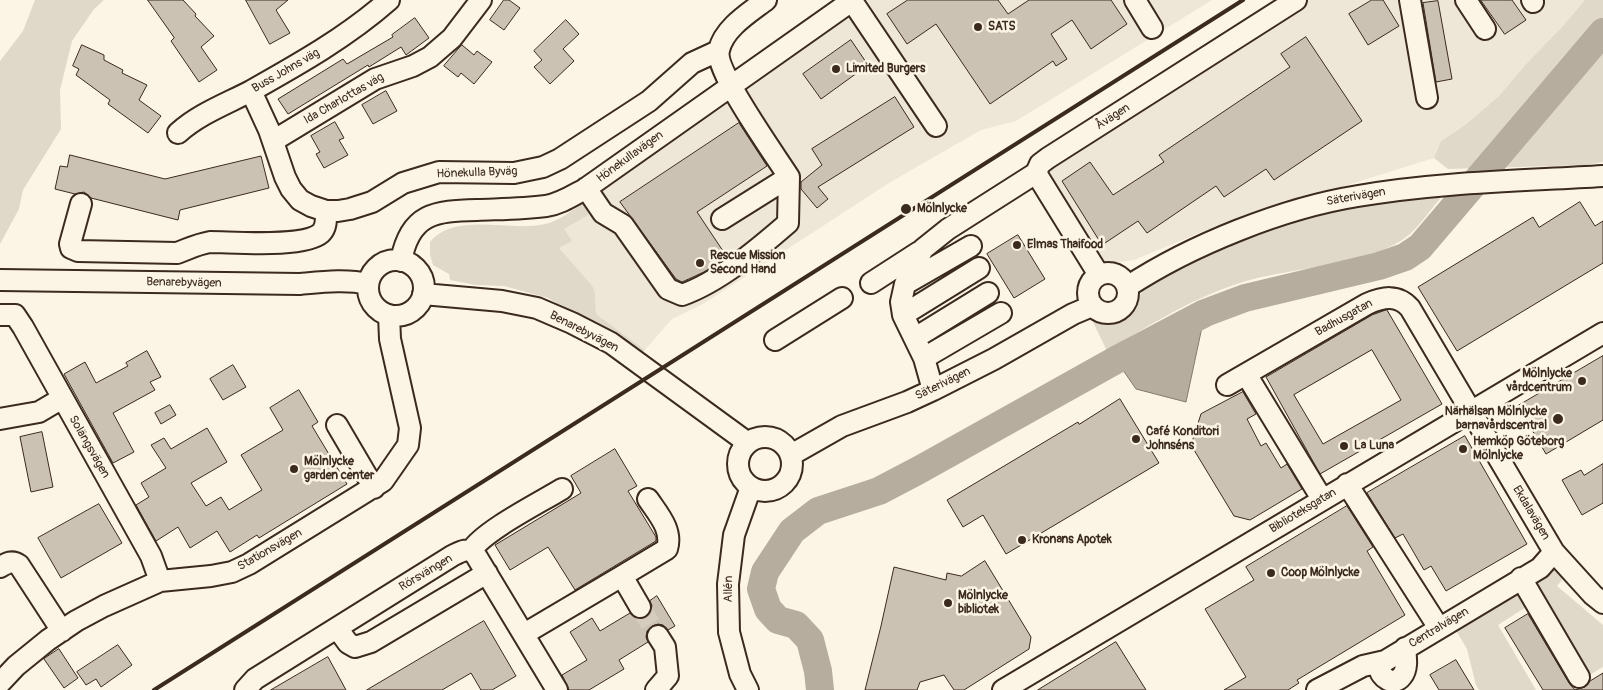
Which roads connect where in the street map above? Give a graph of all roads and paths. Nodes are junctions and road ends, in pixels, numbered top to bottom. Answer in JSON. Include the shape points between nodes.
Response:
{"nodes":[{"id":1,"x":389,"y":0,"type":"edge"},
{"id":2,"x":481,"y":0,"type":"edge"},
{"id":3,"x":766,"y":0,"type":"edge"},
{"id":4,"x":853,"y":0,"type":"edge"},
{"id":5,"x":1135,"y":0,"type":"edge"},
{"id":6,"x":1296,"y":0,"type":"edge"},
{"id":7,"x":1410,"y":0,"type":"edge"},
{"id":8,"x":1466,"y":0,"type":"edge"},
{"id":9,"x":1152,"y":28,"type":"dead end"},
{"id":10,"x":1485,"y":29,"type":"dead end"},
{"id":11,"x":718,"y":51,"type":"junction"},
{"id":12,"x":731,"y":85,"type":"junction"},
{"id":13,"x":251,"y":91,"type":"junction"},
{"id":14,"x":1427,"y":98,"type":"dead end"},
{"id":15,"x":936,"y":126,"type":"dead end"},
{"id":16,"x":178,"y":133,"type":"dead end"},
{"id":17,"x":273,"y":141,"type":"junction"},
{"id":18,"x":1036,"y":173,"type":"junction"},
{"id":19,"x":789,"y":176,"type":"junction"},
{"id":20,"x":1603,"y":176,"type":"edge"},
{"id":21,"x":586,"y":188,"type":"junction"},
{"id":22,"x":81,"y":204,"type":"dead end"},
{"id":23,"x":326,"y":211,"type":"junction"},
{"id":24,"x":722,"y":219,"type":"dead end"},
{"id":25,"x":918,"y":257,"type":"junction"},
{"id":26,"x":400,"y":261,"type":"junction"},
{"id":27,"x":982,"y":274,"type":"junction"},
{"id":28,"x":1099,"y":275,"type":"junction"},
{"id":29,"x":0,"y":280,"type":"edge"},
{"id":30,"x":871,"y":283,"type":"dead end"},
{"id":31,"x":368,"y":284,"type":"junction"},
{"id":32,"x":1127,"y":286,"type":"junction"},
{"id":33,"x":423,"y":294,"type":"junction"},
{"id":34,"x":842,"y":298,"type":"dead end"},
{"id":35,"x":1092,"y":306,"type":"junction"},
{"id":36,"x":8,"y":315,"type":"edge"},
{"id":37,"x":389,"y":315,"type":"junction"},
{"id":38,"x":911,"y":324,"type":"junction"},
{"id":39,"x":1603,"y":333,"type":"edge"},
{"id":40,"x":775,"y":340,"type":"dead end"},
{"id":41,"x":1246,"y":374,"type":"junction"},
{"id":42,"x":1227,"y":385,"type":"dead end"},
{"id":43,"x":933,"y":390,"type":"junction"},
{"id":44,"x":61,"y":399,"type":"junction"},
{"id":45,"x":1471,"y":412,"type":"junction"},
{"id":46,"x":0,"y":419,"type":"edge"},
{"id":47,"x":337,"y":425,"type":"dead end"},
{"id":48,"x":748,"y":443,"type":"junction"},
{"id":49,"x":791,"y":455,"type":"junction"},
{"id":50,"x":1347,"y":484,"type":"junction"},
{"id":51,"x":751,"y":487,"type":"junction"},
{"id":52,"x":374,"y":488,"type":"junction"},
{"id":53,"x":562,"y":489,"type":"dead end"},
{"id":54,"x":648,"y":499,"type":"dead end"},
{"id":55,"x":1322,"y":500,"type":"junction"},
{"id":56,"x":472,"y":551,"type":"junction"},
{"id":57,"x":1554,"y":552,"type":"junction"},
{"id":58,"x":0,"y":567,"type":"edge"},
{"id":59,"x":487,"y":573,"type":"junction"},
{"id":60,"x":622,"y":576,"type":"junction"},
{"id":61,"x":1521,"y":578,"type":"junction"},
{"id":62,"x":160,"y":581,"type":"junction"},
{"id":63,"x":1603,"y":603,"type":"edge"},
{"id":64,"x":640,"y":607,"type":"tunnel mouth"},
{"id":65,"x":337,"y":628,"type":"junction"},
{"id":66,"x":1439,"y":628,"type":"junction"},
{"id":67,"x":62,"y":631,"type":"junction"},
{"id":68,"x":524,"y":634,"type":"junction"},
{"id":69,"x":658,"y":636,"type":"tunnel mouth"},
{"id":70,"x":1386,"y":677,"type":"edge"},
{"id":71,"x":1579,"y":677,"type":"dead end"},
{"id":72,"x":0,"y":683,"type":"edge"},
{"id":73,"x":250,"y":684,"type":"edge"},
{"id":74,"x":557,"y":690,"type":"edge"},
{"id":75,"x":656,"y":690,"type":"edge"},
{"id":76,"x":748,"y":690,"type":"edge"},
{"id":77,"x":1003,"y":690,"type":"edge"},
{"id":78,"x":1317,"y":690,"type":"edge"}],
"edges":[{"from":1,"to":13,"type":"street","name":"Buss Johns väg","via":[[362,24],[325,49]]},
{"from":2,"to":17,"type":"street","name":"Ida Charlottas väg","via":[[452,38],[430,57],[375,79]]},
{"from":3,"to":11,"type":"street","via":[[732,28]]},
{"from":4,"to":12,"type":"street","name":"Hönekullavägen"},
{"from":4,"to":15,"type":"street","name":"Hönekullavägen"},
{"from":5,"to":9,"type":"street"},
{"from":6,"to":18,"type":"street","name":"Åvägen","via":[[1048,158]]},
{"from":7,"to":14,"type":"street"},
{"from":8,"to":10,"type":"street"},
{"from":11,"to":12,"type":"street"},
{"from":11,"to":23,"type":"street","name":"Hönekulla Byväg","via":[[692,63],[649,101],[543,167],[514,173],[439,172],[403,183],[372,202],[350,209]]},
{"from":12,"to":19,"type":"street"},
{"from":12,"to":21,"type":"street","name":"Hönekullavägen"},
{"from":13,"to":16,"type":"street","name":"Buss Johns väg","via":[[191,122]]},
{"from":13,"to":17,"type":"street","name":"Hönekulla Byväg"},
{"from":17,"to":23,"type":"street","name":"Hönekulla Byväg","via":[[291,189],[300,200]]},
{"from":18,"to":25,"type":"street","name":"Åvägen","via":[[948,229]]},
{"from":18,"to":28,"type":"street"},
{"from":19,"to":21,"type":"street","via":[[788,223],[758,250],[698,289],[682,295],[668,289],[623,225],[603,213]]},
{"from":19,"to":24,"type":"street"},
{"from":20,"to":32,"type":"street","name":"Säterivägen","via":[[1430,186],[1309,206],[1233,232]]},
{"from":21,"to":26,"type":"street","name":"Hönekullavägen","via":[[548,206],[436,213],[417,225],[408,236]]},
{"from":22,"to":23,"type":"street","via":[[70,244],[78,251],[177,253],[210,242],[307,240],[326,225]]},
{"from":25,"to":27,"type":"street"},
{"from":25,"to":30,"type":"street"},
{"from":25,"to":38,"type":"street"},
{"from":26,"to":31,"type":"street","via":[[389,261],[379,266]]},
{"from":26,"to":33,"type":"street","via":[[419,272]]},
{"from":27,"to":38,"type":"street"},
{"from":27,"to":38,"type":"street"},
{"from":27,"to":38,"type":"street"},
{"from":28,"to":32,"type":"street","via":[[1116,274]]},
{"from":28,"to":35,"type":"street","via":[[1091,282],[1088,291]]},
{"from":29,"to":31,"type":"street","name":"Benarebyvägen","via":[[300,284],[330,281]]},
{"from":31,"to":37,"type":"street","via":[[373,304]]},
{"from":32,"to":35,"type":"street","via":[[1128,298],[1118,311],[1102,312]]},
{"from":33,"to":37,"type":"street","via":[[410,311]]},
{"from":33,"to":48,"type":"street","name":"Benarebyvägen","via":[[502,301],[537,308],[572,323],[611,343]]},
{"from":34,"to":40,"type":"street"},
{"from":35,"to":43,"type":"street","name":"Säterivägen"},
{"from":36,"to":44,"type":"street","name":"Solängsvägen"},
{"from":37,"to":52,"type":"street","name":"Stationsvägen","via":[[390,339],[410,436],[396,464]]},
{"from":38,"to":43,"type":"street"},
{"from":39,"to":45,"type":"street","name":"Biblioteksgatan"},
{"from":41,"to":42,"type":"street","name":"Badhusgatan"},
{"from":41,"to":45,"type":"street","name":"Badhusgatan","via":[[1367,304],[1389,298],[1405,302],[1410,308]]},
{"from":41,"to":55,"type":"street"},
{"from":43,"to":49,"type":"street","name":"Säterivägen","via":[[842,426]]},
{"from":44,"to":46,"type":"street","via":[[39,412]]},
{"from":44,"to":62,"type":"street","name":"Solängsvägen","via":[[151,556]]},
{"from":45,"to":50,"type":"street","name":"Biblioteksgatan"},
{"from":45,"to":57,"type":"street","name":"Ekdalavägen"},
{"from":47,"to":52,"type":"street"},
{"from":48,"to":49,"type":"street","via":[[765,436],[774,438],[782,442]]},
{"from":48,"to":51,"type":"street","via":[[738,457],[738,466],[744,482]]},
{"from":49,"to":51,"type":"street","via":[[789,476],[782,485],[762,491]]},
{"from":50,"to":55,"type":"street","name":"Biblioteksgatan"},
{"from":50,"to":66,"type":"street"},
{"from":51,"to":76,"type":"street","name":"Allén","via":[[734,535],[728,584],[729,632],[740,674]]},
{"from":52,"to":62,"type":"street","name":"Stationsvägen","via":[[232,572]]},
{"from":53,"to":56,"type":"street","via":[[486,535]]},
{"from":54,"to":60,"type":"street","via":[[668,531],[667,549]]},
{"from":55,"to":77,"type":"street","name":"Biblioteksgatan"},
{"from":56,"to":59,"type":"street"},
{"from":56,"to":65,"type":"street","name":"Rörsvängen","via":[[452,556]]},
{"from":57,"to":61,"type":"street","name":"Centralvägen","via":[[1540,568]]},
{"from":57,"to":63,"type":"street","name":"Ekdalavägen"},
{"from":58,"to":67,"type":"street","via":[[7,562],[18,565]]},
{"from":59,"to":65,"type":"street","via":[[362,646],[348,643]]},
{"from":59,"to":68,"type":"street"},
{"from":60,"to":64,"type":"street"},
{"from":60,"to":68,"type":"street"},
{"from":61,"to":66,"type":"street","name":"Centralvägen"},
{"from":61,"to":71,"type":"street"},
{"from":62,"to":67,"type":"street","name":"Stationsvägen","via":[[104,606]]},
{"from":65,"to":73,"type":"street","name":"Rörsvängen"},
{"from":66,"to":70,"type":"street","name":"Centralvägen","via":[[1405,648]]},
{"from":67,"to":72,"type":"street","name":"Stationsvägen","via":[[16,666]]},
{"from":68,"to":74,"type":"street"},
{"from":69,"to":75,"type":"street","via":[[665,647],[668,676]]},
{"from":70,"to":78,"type":"street","name":"Centralvägen","via":[[1363,666]]}]}
